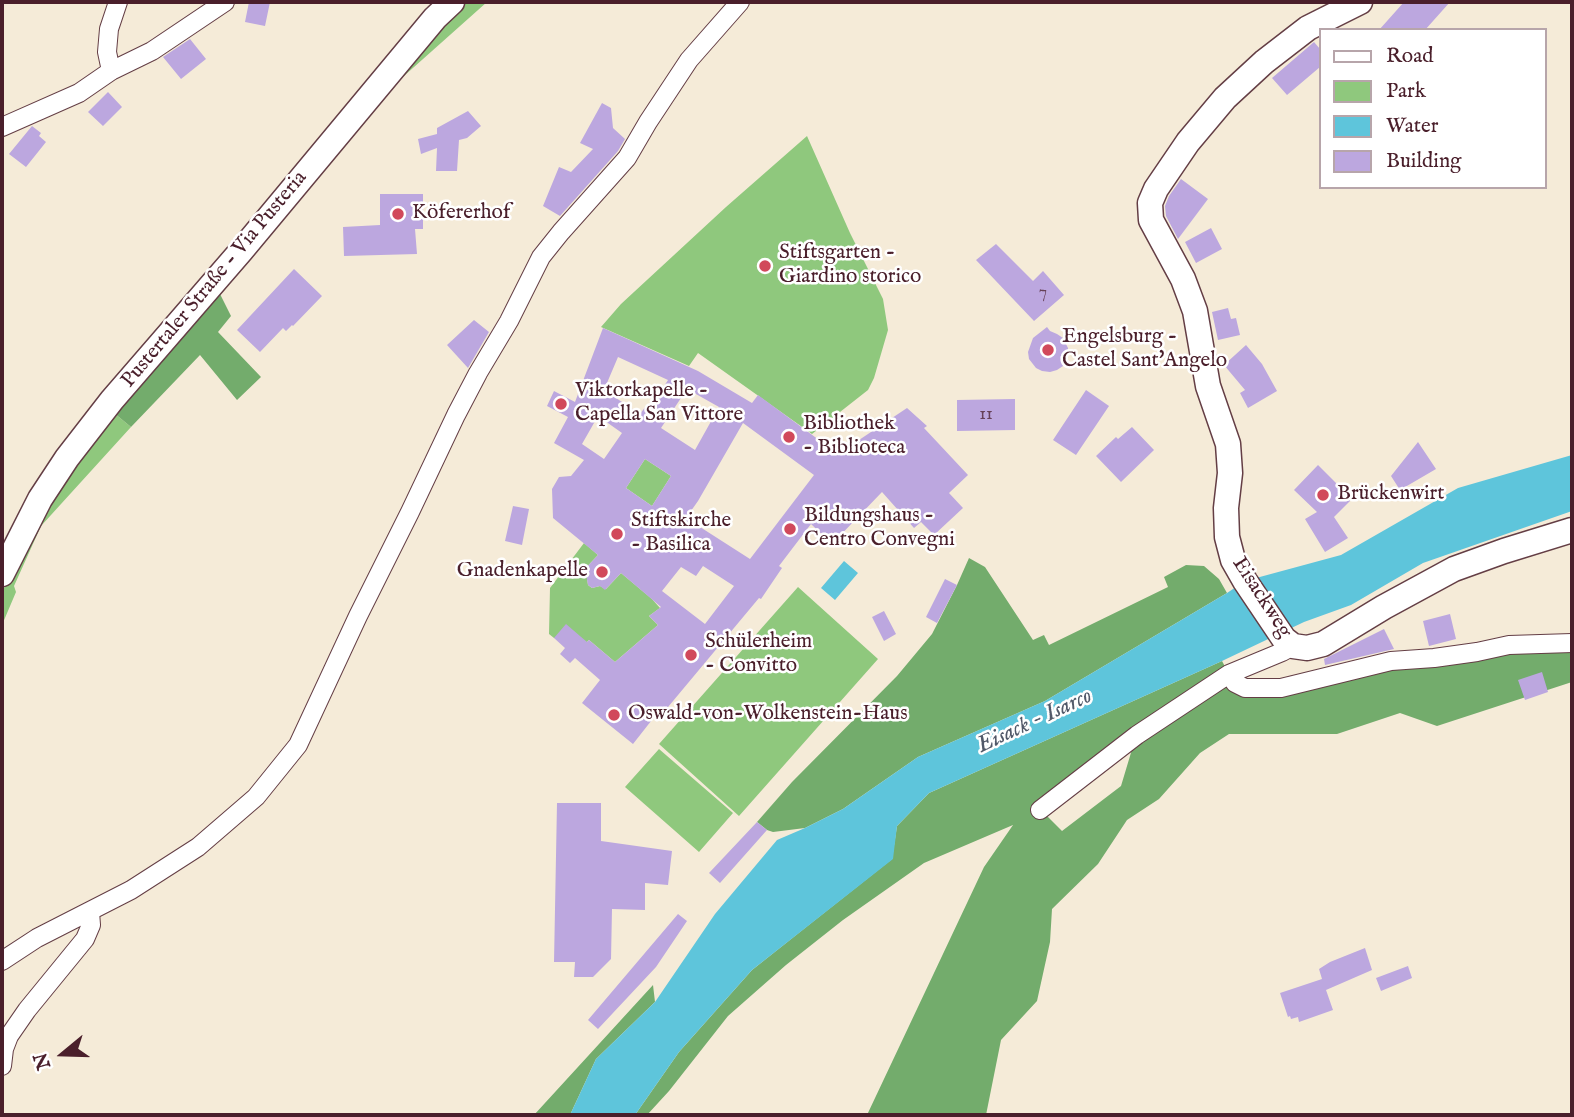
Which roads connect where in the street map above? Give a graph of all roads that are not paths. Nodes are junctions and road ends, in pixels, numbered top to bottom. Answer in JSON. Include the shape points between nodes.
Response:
{"nodes":[{"id":1,"x":118,"y":2,"type":"edge"},
{"id":2,"x":225,"y":2,"type":"edge"},
{"id":3,"x":452,"y":2,"type":"edge"},
{"id":4,"x":740,"y":2,"type":"edge"},
{"id":5,"x":1360,"y":2,"type":"edge"},
{"id":6,"x":111,"y":71,"type":"junction"},
{"id":7,"x":2,"y":127,"type":"edge"},
{"id":8,"x":1572,"y":530,"type":"edge"},
{"id":9,"x":2,"y":574,"type":"edge"},
{"id":10,"x":1288,"y":642,"type":"junction"},
{"id":11,"x":1572,"y":643,"type":"edge"},
{"id":12,"x":1229,"y":674,"type":"junction"},
{"id":13,"x":1040,"y":810,"type":"dead end"},
{"id":14,"x":90,"y":912,"type":"junction"},
{"id":15,"x":2,"y":961,"type":"edge"},
{"id":16,"x":2,"y":1066,"type":"edge"}],
"edges":[{"from":1,"to":6,"type":"street","via":[[107,52]]},
{"from":2,"to":6,"type":"street","via":[[152,51]]},
{"from":3,"to":9,"type":"street","name":"Pustertaler Straße - Via Pusteria","via":[[112,400],[40,499]]},
{"from":4,"to":14,"type":"street","via":[[689,60],[627,158],[541,257],[456,415],[298,745],[256,797],[198,847]]},
{"from":5,"to":10,"type":"street","name":"Eisackweg","via":[[1308,28],[1225,98],[1156,189],[1149,211],[1195,311],[1208,386],[1228,444],[1227,537],[1233,560]]},
{"from":6,"to":7,"type":"street","via":[[79,93]]},
{"from":8,"to":10,"type":"street","via":[[1454,569],[1323,644],[1307,648]]},
{"from":10,"to":12,"type":"street","via":[[1282,652]]},
{"from":11,"to":12,"type":"street","via":[[1509,645],[1391,661],[1281,688],[1245,688]]},
{"from":12,"to":13,"type":"street","via":[[1137,735]]},
{"from":14,"to":15,"type":"street"},
{"from":14,"to":16,"type":"street","via":[[85,939],[9,1036]]}]}
